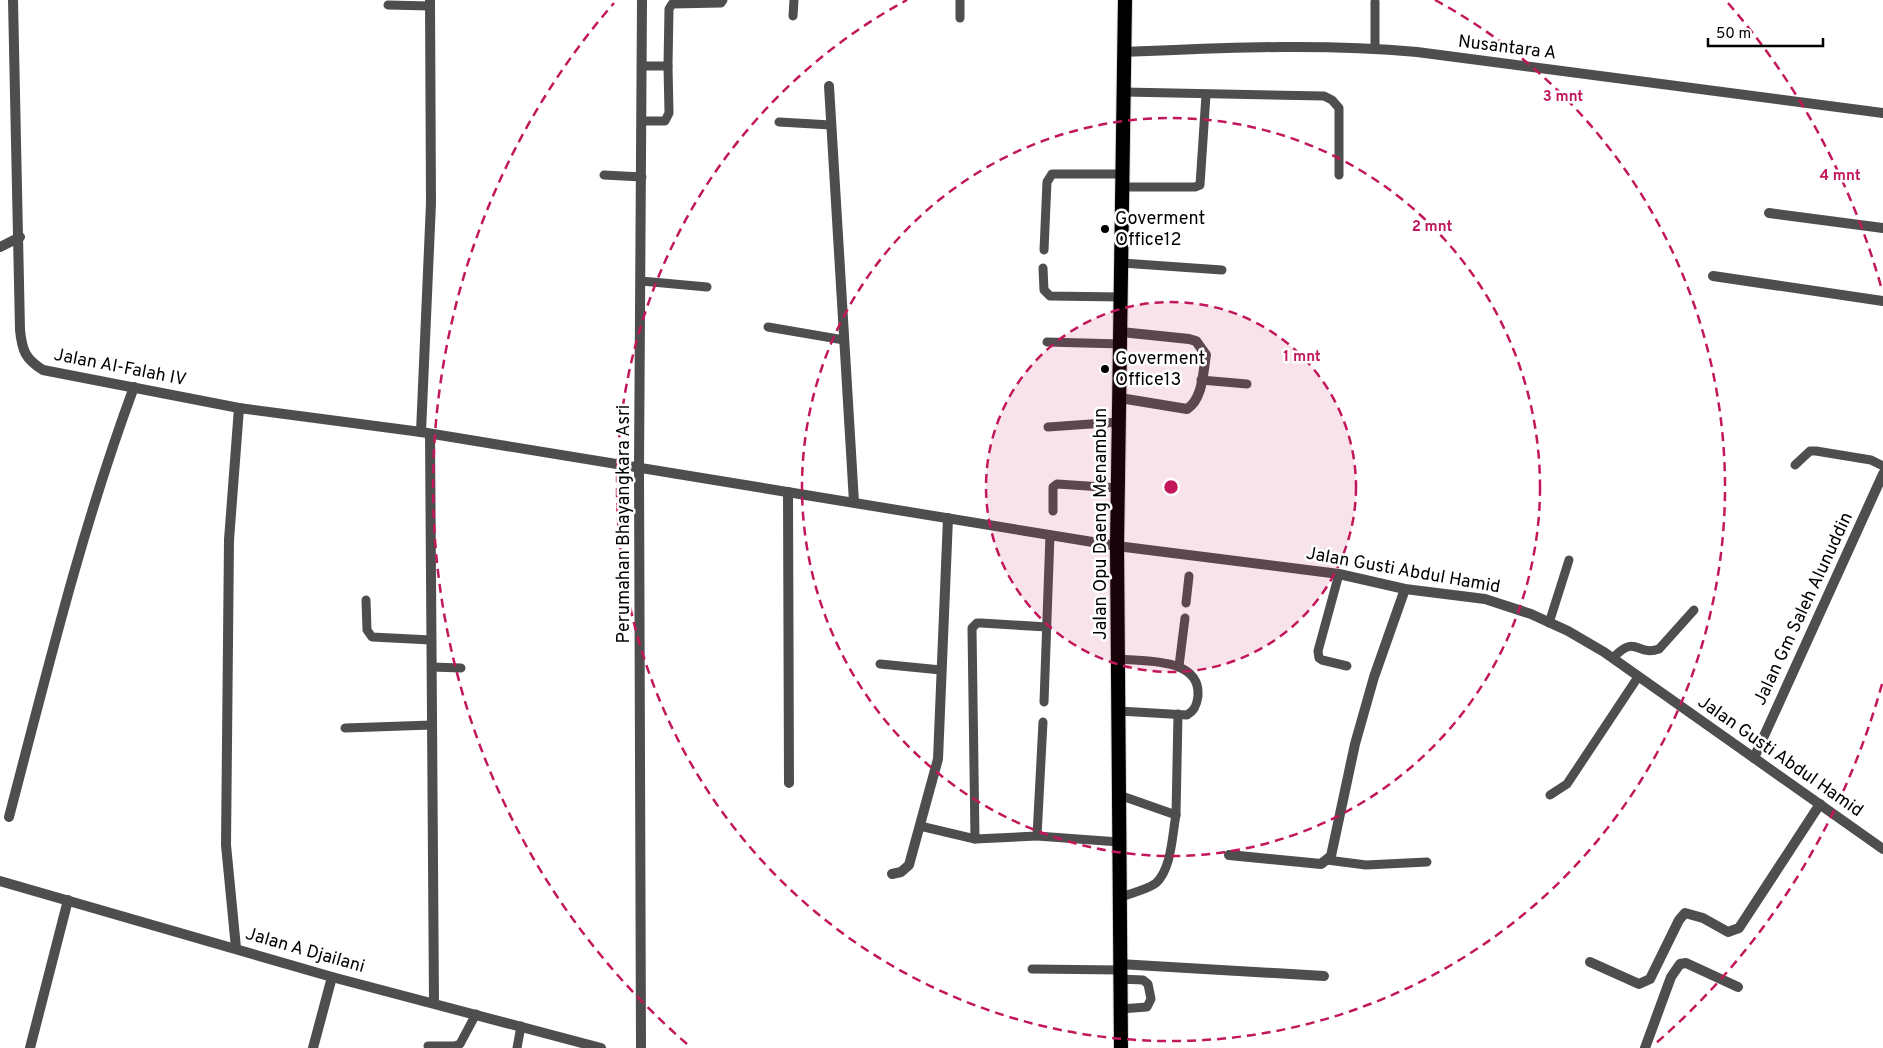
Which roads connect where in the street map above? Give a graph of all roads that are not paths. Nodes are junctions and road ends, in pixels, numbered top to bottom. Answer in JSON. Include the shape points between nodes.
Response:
{"nodes":[{"id":1,"x":13,"y":0,"type":"edge"},
{"id":2,"x":642,"y":0,"type":"edge"},
{"id":3,"x":723,"y":0,"type":"edge"},
{"id":4,"x":794,"y":0,"type":"edge"},
{"id":5,"x":960,"y":0,"type":"edge"},
{"id":6,"x":1125,"y":0,"type":"edge"},
{"id":7,"x":1375,"y":2,"type":"dead end"},
{"id":8,"x":430,"y":3,"type":"edge"},
{"id":9,"x":388,"y":4,"type":"dead end"},
{"id":10,"x":793,"y":16,"type":"dead end"},
{"id":11,"x":960,"y":18,"type":"dead end"},
{"id":12,"x":1375,"y":48,"type":"junction"},
{"id":13,"x":1124,"y":52,"type":"junction"},
{"id":14,"x":642,"y":66,"type":"junction"},
{"id":15,"x":668,"y":66,"type":"junction"},
{"id":16,"x":829,"y":86,"type":"dead end"},
{"id":17,"x":1124,"y":92,"type":"junction"},
{"id":18,"x":1206,"y":95,"type":"junction"},
{"id":19,"x":1883,"y":113,"type":"edge"},
{"id":20,"x":642,"y":121,"type":"junction"},
{"id":21,"x":779,"y":122,"type":"dead end"},
{"id":22,"x":831,"y":125,"type":"junction"},
{"id":23,"x":604,"y":175,"type":"dead end"},
{"id":24,"x":1339,"y":175,"type":"dead end"},
{"id":25,"x":642,"y":177,"type":"junction"},
{"id":26,"x":1123,"y":181,"type":"junction"},
{"id":27,"x":1769,"y":213,"type":"dead end"},
{"id":28,"x":1883,"y":228,"type":"edge"},
{"id":29,"x":20,"y":237,"type":"junction"},
{"id":30,"x":0,"y":246,"type":"edge"},
{"id":31,"x":1044,"y":250,"type":"dead end"},
{"id":32,"x":1122,"y":262,"type":"junction"},
{"id":33,"x":1043,"y":268,"type":"dead end"},
{"id":34,"x":1222,"y":270,"type":"dead end"},
{"id":35,"x":1713,"y":276,"type":"dead end"},
{"id":36,"x":641,"y":281,"type":"junction"},
{"id":37,"x":707,"y":287,"type":"dead end"},
{"id":38,"x":1121,"y":296,"type":"junction"},
{"id":39,"x":1883,"y":301,"type":"edge"},
{"id":40,"x":768,"y":327,"type":"dead end"},
{"id":41,"x":1121,"y":338,"type":"junction"},
{"id":42,"x":844,"y":340,"type":"junction"},
{"id":43,"x":1047,"y":342,"type":"dead end"},
{"id":44,"x":1202,"y":380,"type":"junction"},
{"id":45,"x":1248,"y":384,"type":"dead end"},
{"id":46,"x":134,"y":387,"type":"junction"},
{"id":47,"x":1120,"y":398,"type":"junction"},
{"id":48,"x":239,"y":408,"type":"junction"},
{"id":49,"x":1120,"y":422,"type":"junction"},
{"id":50,"x":1048,"y":427,"type":"dead end"},
{"id":51,"x":426,"y":433,"type":"junction"},
{"id":52,"x":1795,"y":465,"type":"dead end"},
{"id":53,"x":1883,"y":466,"type":"edge"},
{"id":54,"x":639,"y":468,"type":"junction"},
{"id":55,"x":1883,"y":474,"type":"edge"},
{"id":56,"x":1118,"y":488,"type":"junction"},
{"id":57,"x":788,"y":492,"type":"junction"},
{"id":58,"x":854,"y":502,"type":"junction"},
{"id":59,"x":1053,"y":512,"type":"dead end"},
{"id":60,"x":948,"y":518,"type":"junction"},
{"id":61,"x":1050,"y":535,"type":"junction"},
{"id":62,"x":1117,"y":546,"type":"junction"},
{"id":63,"x":1569,"y":560,"type":"dead end"},
{"id":64,"x":1339,"y":574,"type":"junction"},
{"id":65,"x":1189,"y":576,"type":"dead end"},
{"id":66,"x":1405,"y":589,"type":"junction"},
{"id":67,"x":366,"y":600,"type":"dead end"},
{"id":68,"x":1186,"y":603,"type":"dead end"},
{"id":69,"x":1694,"y":610,"type":"dead end"},
{"id":70,"x":1185,"y":618,"type":"dead end"},
{"id":71,"x":1549,"y":623,"type":"junction"},
{"id":72,"x":1047,"y":627,"type":"junction"},
{"id":73,"x":431,"y":640,"type":"junction"},
{"id":74,"x":1613,"y":658,"type":"junction"},
{"id":75,"x":1119,"y":659,"type":"junction"},
{"id":76,"x":880,"y":664,"type":"dead end"},
{"id":77,"x":1179,"y":666,"type":"junction"},
{"id":78,"x":1347,"y":666,"type":"dead end"},
{"id":79,"x":432,"y":667,"type":"junction"},
{"id":80,"x":461,"y":668,"type":"dead end"},
{"id":81,"x":941,"y":670,"type":"junction"},
{"id":82,"x":1638,"y":677,"type":"junction"},
{"id":83,"x":1044,"y":702,"type":"dead end"},
{"id":84,"x":1119,"y":711,"type":"junction"},
{"id":85,"x":1178,"y":714,"type":"junction"},
{"id":86,"x":1043,"y":722,"type":"dead end"},
{"id":87,"x":432,"y":725,"type":"junction"},
{"id":88,"x":345,"y":728,"type":"dead end"},
{"id":89,"x":1754,"y":758,"type":"junction"},
{"id":90,"x":789,"y":783,"type":"dead end"},
{"id":91,"x":1119,"y":795,"type":"junction"},
{"id":92,"x":1550,"y":795,"type":"dead end"},
{"id":93,"x":1820,"y":804,"type":"junction"},
{"id":94,"x":1176,"y":815,"type":"junction"},
{"id":95,"x":9,"y":817,"type":"dead end"},
{"id":96,"x":920,"y":826,"type":"junction"},
{"id":97,"x":1036,"y":836,"type":"junction"},
{"id":98,"x":975,"y":839,"type":"junction"},
{"id":99,"x":1119,"y":842,"type":"junction"},
{"id":100,"x":1883,"y":849,"type":"edge"},
{"id":101,"x":1229,"y":855,"type":"dead end"},
{"id":102,"x":1327,"y":860,"type":"junction"},
{"id":103,"x":1427,"y":862,"type":"dead end"},
{"id":104,"x":892,"y":874,"type":"dead end"},
{"id":105,"x":0,"y":881,"type":"edge"},
{"id":106,"x":1119,"y":898,"type":"junction"},
{"id":107,"x":68,"y":900,"type":"junction"},
{"id":108,"x":236,"y":948,"type":"junction"},
{"id":109,"x":1590,"y":962,"type":"dead end"},
{"id":110,"x":1032,"y":970,"type":"dead end"},
{"id":111,"x":1119,"y":971,"type":"junction"},
{"id":112,"x":1324,"y":976,"type":"dead end"},
{"id":113,"x":332,"y":977,"type":"junction"},
{"id":114,"x":1738,"y":987,"type":"dead end"},
{"id":115,"x":434,"y":1003,"type":"junction"},
{"id":116,"x":1120,"y":1009,"type":"junction"},
{"id":117,"x":476,"y":1014,"type":"junction"},
{"id":118,"x":521,"y":1026,"type":"junction"},
{"id":119,"x":428,"y":1046,"type":"dead end"},
{"id":120,"x":30,"y":1048,"type":"edge"},
{"id":121,"x":312,"y":1048,"type":"edge"},
{"id":122,"x":517,"y":1048,"type":"edge"},
{"id":123,"x":602,"y":1048,"type":"edge"},
{"id":124,"x":641,"y":1048,"type":"edge"},
{"id":125,"x":1121,"y":1048,"type":"edge"},
{"id":126,"x":1644,"y":1048,"type":"edge"}],
"edges":[{"from":1,"to":29,"type":"street","name":"Jalan Al-Falah IV"},
{"from":2,"to":14,"type":"street","name":"Perumahan Bhayangkara Asri"},
{"from":3,"to":15,"type":"lane","via":[[721,3],[672,4]]},
{"from":4,"to":10,"type":"lane"},
{"from":5,"to":11,"type":"lane"},
{"from":6,"to":13,"type":"highway","name":"Jalan Opu Daeng Menambun"},
{"from":7,"to":12,"type":"lane"},
{"from":8,"to":9,"type":"lane"},
{"from":8,"to":51,"type":"street","via":[[431,203]]},
{"from":12,"to":13,"type":"street","name":"Nusantara A","via":[[1304,46]]},
{"from":12,"to":19,"type":"street","name":"Nusantara A"},
{"from":13,"to":17,"type":"highway","name":"Jalan Opu Daeng Menambun"},
{"from":14,"to":15,"type":"lane"},
{"from":14,"to":20,"type":"street","name":"Perumahan Bhayangkara Asri"},
{"from":15,"to":20,"type":"lane","via":[[668,118],[660,122]]},
{"from":16,"to":22,"type":"street"},
{"from":17,"to":18,"type":"lane"},
{"from":17,"to":26,"type":"highway","name":"Jalan Opu Daeng Menambun"},
{"from":18,"to":24,"type":"lane","via":[[1324,96],[1332,100],[1339,108]]},
{"from":18,"to":26,"type":"lane","via":[[1200,185]]},
{"from":20,"to":25,"type":"street","name":"Perumahan Bhayangkara Asri"},
{"from":21,"to":22,"type":"lane"},
{"from":22,"to":42,"type":"street"},
{"from":23,"to":25,"type":"lane"},
{"from":25,"to":36,"type":"street","name":"Perumahan Bhayangkara Asri"},
{"from":26,"to":31,"type":"lane","via":[[1052,174],[1047,182]]},
{"from":26,"to":32,"type":"highway","name":"Jalan Opu Daeng Menambun"},
{"from":27,"to":28,"type":"street"},
{"from":29,"to":30,"type":"street"},
{"from":29,"to":46,"type":"street","name":"Jalan Al-Falah IV","via":[[20,330],[25,357],[42,370]]},
{"from":32,"to":34,"type":"lane"},
{"from":32,"to":38,"type":"highway","name":"Jalan Opu Daeng Menambun"},
{"from":33,"to":38,"type":"lane","via":[[1044,290],[1050,296]]},
{"from":35,"to":39,"type":"street"},
{"from":36,"to":37,"type":"lane"},
{"from":36,"to":54,"type":"street","name":"Perumahan Bhayangkara Asri"},
{"from":38,"to":41,"type":"highway","name":"Jalan Opu Daeng Menambun"},
{"from":40,"to":42,"type":"lane"},
{"from":41,"to":43,"type":"lane"},
{"from":41,"to":44,"type":"street","via":[[1196,341],[1206,355]]},
{"from":41,"to":47,"type":"highway","name":"Jalan Opu Daeng Menambun"},
{"from":42,"to":58,"type":"street"},
{"from":44,"to":45,"type":"lane"},
{"from":44,"to":47,"type":"street","via":[[1198,397],[1187,409]]},
{"from":46,"to":48,"type":"street","name":"Jalan Al-Falah IV"},
{"from":46,"to":95,"type":"street","via":[[106,463],[63,610]]},
{"from":47,"to":49,"type":"highway","name":"Jalan Opu Daeng Menambun"},
{"from":48,"to":51,"type":"street","name":"Jalan Al-Falah IV"},
{"from":48,"to":108,"type":"street","via":[[230,540],[226,845]]},
{"from":49,"to":50,"type":"lane"},
{"from":49,"to":56,"type":"highway","name":"Jalan Opu Daeng Menambun"},
{"from":51,"to":54,"type":"street","name":"Jalan Al-Falah IV"},
{"from":51,"to":73,"type":"street"},
{"from":52,"to":53,"type":"lane","via":[[1810,451],[1816,451],[1871,460]]},
{"from":54,"to":57,"type":"street","name":"Jalan Gusti Abdul Hamid"},
{"from":54,"to":124,"type":"street","name":"Perumahan Bhayangkara Asri"},
{"from":55,"to":89,"type":"street","name":"Jalan Gm Saleh Alunuddin"},
{"from":56,"to":59,"type":"lane","via":[[1057,484],[1053,487]]},
{"from":56,"to":62,"type":"highway","name":"Jalan Opu Daeng Menambun"},
{"from":57,"to":58,"type":"street","name":"Jalan Gusti Abdul Hamid"},
{"from":57,"to":90,"type":"street"},
{"from":58,"to":60,"type":"street","name":"Jalan Gusti Abdul Hamid"},
{"from":60,"to":61,"type":"street","name":"Jalan Gusti Abdul Hamid"},
{"from":60,"to":81,"type":"street"},
{"from":61,"to":62,"type":"street","name":"Jalan Gusti Abdul Hamid"},
{"from":61,"to":72,"type":"lane"},
{"from":62,"to":64,"type":"street","name":"Jalan Gusti Abdul Hamid"},
{"from":62,"to":75,"type":"highway","name":"Jalan Opu Daeng Menambun"},
{"from":63,"to":71,"type":"lane"},
{"from":64,"to":66,"type":"street","name":"Jalan Gusti Abdul Hamid"},
{"from":64,"to":78,"type":"lane","via":[[1318,651],[1322,660]]},
{"from":65,"to":68,"type":"lane"},
{"from":66,"to":71,"type":"street","name":"Jalan Gusti Abdul Hamid","via":[[1485,599]]},
{"from":66,"to":102,"type":"street","via":[[1371,686],[1343,792],[1332,851]]},
{"from":67,"to":73,"type":"lane","via":[[367,630],[372,637]]},
{"from":69,"to":74,"type":"lane","via":[[1659,649],[1629,646]]},
{"from":70,"to":77,"type":"lane"},
{"from":71,"to":74,"type":"street","name":"Jalan Gusti Abdul Hamid"},
{"from":72,"to":83,"type":"lane"},
{"from":72,"to":98,"type":"lane","via":[[977,623],[972,628]]},
{"from":73,"to":79,"type":"street"},
{"from":74,"to":82,"type":"street","name":"Jalan Gusti Abdul Hamid"},
{"from":75,"to":77,"type":"lane"},
{"from":75,"to":84,"type":"highway","name":"Jalan Opu Daeng Menambun"},
{"from":76,"to":81,"type":"lane"},
{"from":77,"to":85,"type":"lane","via":[[1197,681],[1198,702],[1192,712]]},
{"from":79,"to":80,"type":"lane"},
{"from":79,"to":87,"type":"street"},
{"from":81,"to":96,"type":"street","via":[[938,759]]},
{"from":82,"to":89,"type":"street","name":"Jalan Gusti Abdul Hamid"},
{"from":82,"to":92,"type":"lane","via":[[1567,784]]},
{"from":84,"to":85,"type":"lane"},
{"from":84,"to":91,"type":"highway","name":"Jalan Opu Daeng Menambun"},
{"from":85,"to":94,"type":"lane"},
{"from":86,"to":97,"type":"lane"},
{"from":87,"to":88,"type":"lane"},
{"from":87,"to":115,"type":"street"},
{"from":89,"to":93,"type":"street","name":"Jalan Gusti Abdul Hamid"},
{"from":91,"to":94,"type":"lane"},
{"from":91,"to":99,"type":"highway","name":"Jalan Opu Daeng Menambun"},
{"from":93,"to":100,"type":"street","name":"Jalan Gusti Abdul Hamid"},
{"from":93,"to":109,"type":"street","via":[[1739,928],[1728,932],[1696,915],[1682,914],[1650,979],[1639,984]]},
{"from":94,"to":106,"type":"lane","via":[[1160,878],[1154,884]]},
{"from":96,"to":98,"type":"lane"},
{"from":96,"to":104,"type":"street","via":[[909,865]]},
{"from":97,"to":98,"type":"lane"},
{"from":97,"to":99,"type":"lane"},
{"from":99,"to":106,"type":"highway","name":"Jalan Opu Daeng Menambun"},
{"from":101,"to":102,"type":"street","via":[[1321,864]]},
{"from":102,"to":103,"type":"lane","via":[[1366,865]]},
{"from":105,"to":107,"type":"street","name":"Jalan A Djailani"},
{"from":106,"to":111,"type":"highway","name":"Jalan Opu Daeng Menambun"},
{"from":107,"to":108,"type":"street","name":"Jalan A Djailani"},
{"from":107,"to":120,"type":"street"},
{"from":108,"to":113,"type":"street","name":"Jalan A Djailani"},
{"from":110,"to":111,"type":"lane"},
{"from":111,"to":112,"type":"street"},
{"from":111,"to":116,"type":"highway","name":"Jalan Opu Daeng Menambun"},
{"from":111,"to":116,"type":"lane","via":[[1148,984],[1151,999],[1147,1007]]},
{"from":113,"to":115,"type":"street","name":"Jalan A Djailani"},
{"from":113,"to":121,"type":"street"},
{"from":114,"to":126,"type":"street","via":[[1686,963],[1680,964],[1671,977]]},
{"from":115,"to":117,"type":"street","name":"Jalan A Djailani"},
{"from":116,"to":125,"type":"highway","name":"Jalan Opu Daeng Menambun"},
{"from":117,"to":118,"type":"street","name":"Jalan A Djailani"},
{"from":117,"to":119,"type":"lane","via":[[460,1044]]},
{"from":118,"to":122,"type":"lane"},
{"from":118,"to":123,"type":"street","name":"Jalan A Djailani"}]}
